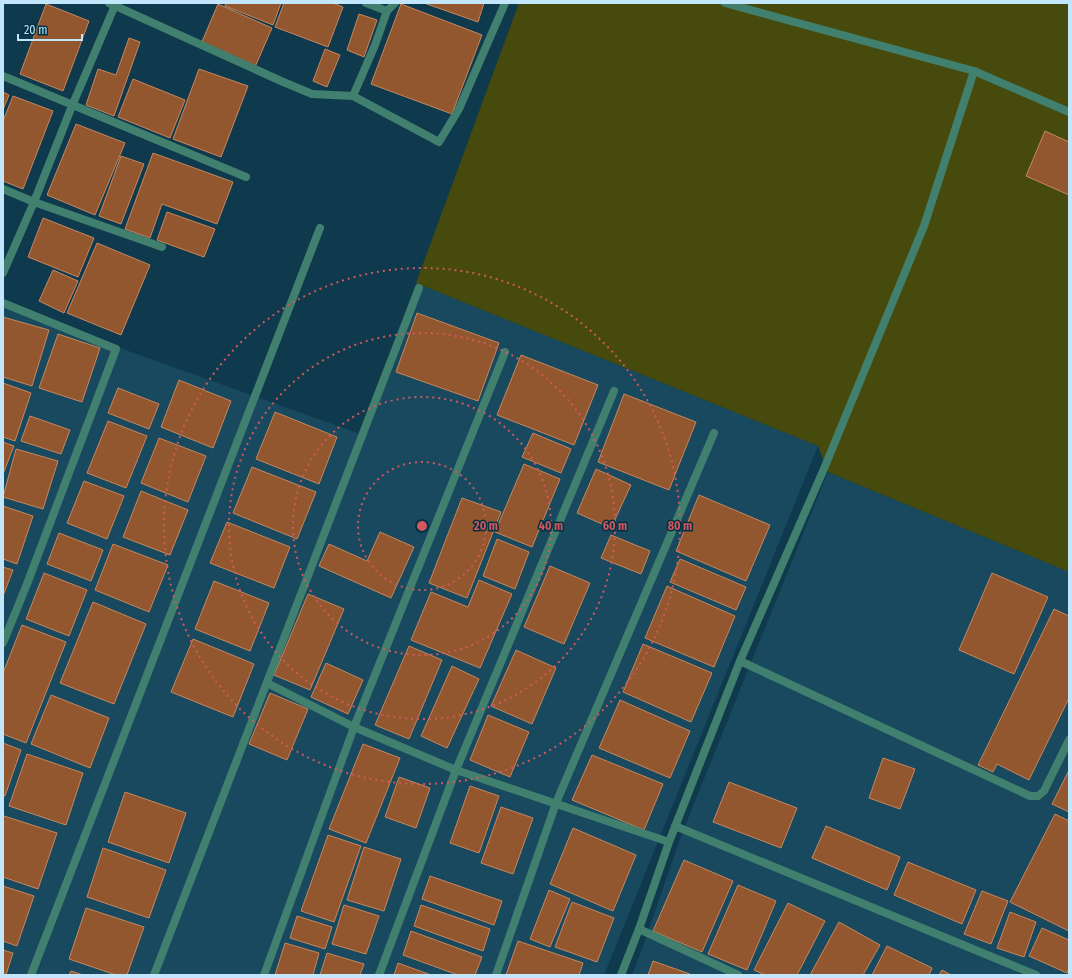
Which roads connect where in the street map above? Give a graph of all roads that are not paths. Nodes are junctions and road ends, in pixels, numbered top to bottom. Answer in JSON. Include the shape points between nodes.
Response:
{"nodes":[{"id":1,"x":366,"y":3,"type":"edge"},
{"id":2,"x":395,"y":3,"type":"edge"},
{"id":3,"x":505,"y":3,"type":"edge"},
{"id":4,"x":726,"y":3,"type":"edge"},
{"id":5,"x":113,"y":4,"type":"edge"},
{"id":6,"x":387,"y":11,"type":"junction"},
{"id":7,"x":974,"y":70,"type":"junction"},
{"id":8,"x":3,"y":76,"type":"edge"},
{"id":9,"x":353,"y":96,"type":"junction"},
{"id":10,"x":72,"y":106,"type":"junction"},
{"id":11,"x":1069,"y":112,"type":"edge"},
{"id":12,"x":246,"y":177,"type":"dead end"},
{"id":13,"x":3,"y":189,"type":"edge"},
{"id":14,"x":34,"y":202,"type":"junction"},
{"id":15,"x":320,"y":228,"type":"dead end"},
{"id":16,"x":162,"y":247,"type":"dead end"},
{"id":17,"x":3,"y":273,"type":"edge"},
{"id":18,"x":419,"y":288,"type":"dead end"},
{"id":19,"x":3,"y":302,"type":"edge"},
{"id":20,"x":505,"y":352,"type":"dead end"},
{"id":21,"x":614,"y":391,"type":"dead end"},
{"id":22,"x":714,"y":433,"type":"dead end"},
{"id":23,"x":3,"y":643,"type":"edge"},
{"id":24,"x":740,"y":661,"type":"junction"},
{"id":25,"x":266,"y":683,"type":"junction"},
{"id":26,"x":354,"y":727,"type":"junction"},
{"id":27,"x":1069,"y":740,"type":"edge"},
{"id":28,"x":456,"y":770,"type":"junction"},
{"id":29,"x":556,"y":803,"type":"junction"},
{"id":30,"x":675,"y":826,"type":"junction"},
{"id":31,"x":669,"y":842,"type":"junction"},
{"id":32,"x":639,"y":929,"type":"junction"},
{"id":33,"x":31,"y":975,"type":"edge"},
{"id":34,"x":154,"y":975,"type":"edge"},
{"id":35,"x":264,"y":975,"type":"edge"},
{"id":36,"x":379,"y":975,"type":"edge"},
{"id":37,"x":496,"y":975,"type":"edge"},
{"id":38,"x":621,"y":975,"type":"edge"},
{"id":39,"x":738,"y":975,"type":"edge"},
{"id":40,"x":1036,"y":975,"type":"edge"}],
"edges":[{"from":1,"to":6,"type":"street"},
{"from":2,"to":6,"type":"street"},
{"from":3,"to":9,"type":"street","via":[[459,109],[439,142]]},
{"from":4,"to":7,"type":"street"},
{"from":5,"to":9,"type":"street","via":[[312,94]]},
{"from":5,"to":10,"type":"street"},
{"from":6,"to":9,"type":"street"},
{"from":7,"to":11,"type":"street"},
{"from":7,"to":24,"type":"street","via":[[924,226],[823,471]]},
{"from":8,"to":10,"type":"street"},
{"from":10,"to":12,"type":"street"},
{"from":10,"to":14,"type":"street"},
{"from":13,"to":14,"type":"street"},
{"from":14,"to":16,"type":"street"},
{"from":14,"to":17,"type":"street"},
{"from":15,"to":33,"type":"street"},
{"from":18,"to":25,"type":"street"},
{"from":19,"to":23,"type":"street","via":[[116,349]]},
{"from":20,"to":26,"type":"street"},
{"from":21,"to":28,"type":"street"},
{"from":22,"to":29,"type":"street"},
{"from":24,"to":27,"type":"street","via":[[1030,796],[1038,796],[1044,790]]},
{"from":24,"to":30,"type":"street"},
{"from":25,"to":26,"type":"street"},
{"from":25,"to":34,"type":"street"},
{"from":26,"to":28,"type":"street"},
{"from":26,"to":35,"type":"street"},
{"from":28,"to":29,"type":"street"},
{"from":28,"to":36,"type":"street"},
{"from":29,"to":31,"type":"street"},
{"from":29,"to":37,"type":"street"},
{"from":30,"to":31,"type":"street"},
{"from":30,"to":40,"type":"street"},
{"from":31,"to":32,"type":"street"},
{"from":32,"to":38,"type":"street"},
{"from":32,"to":39,"type":"street"}]}
